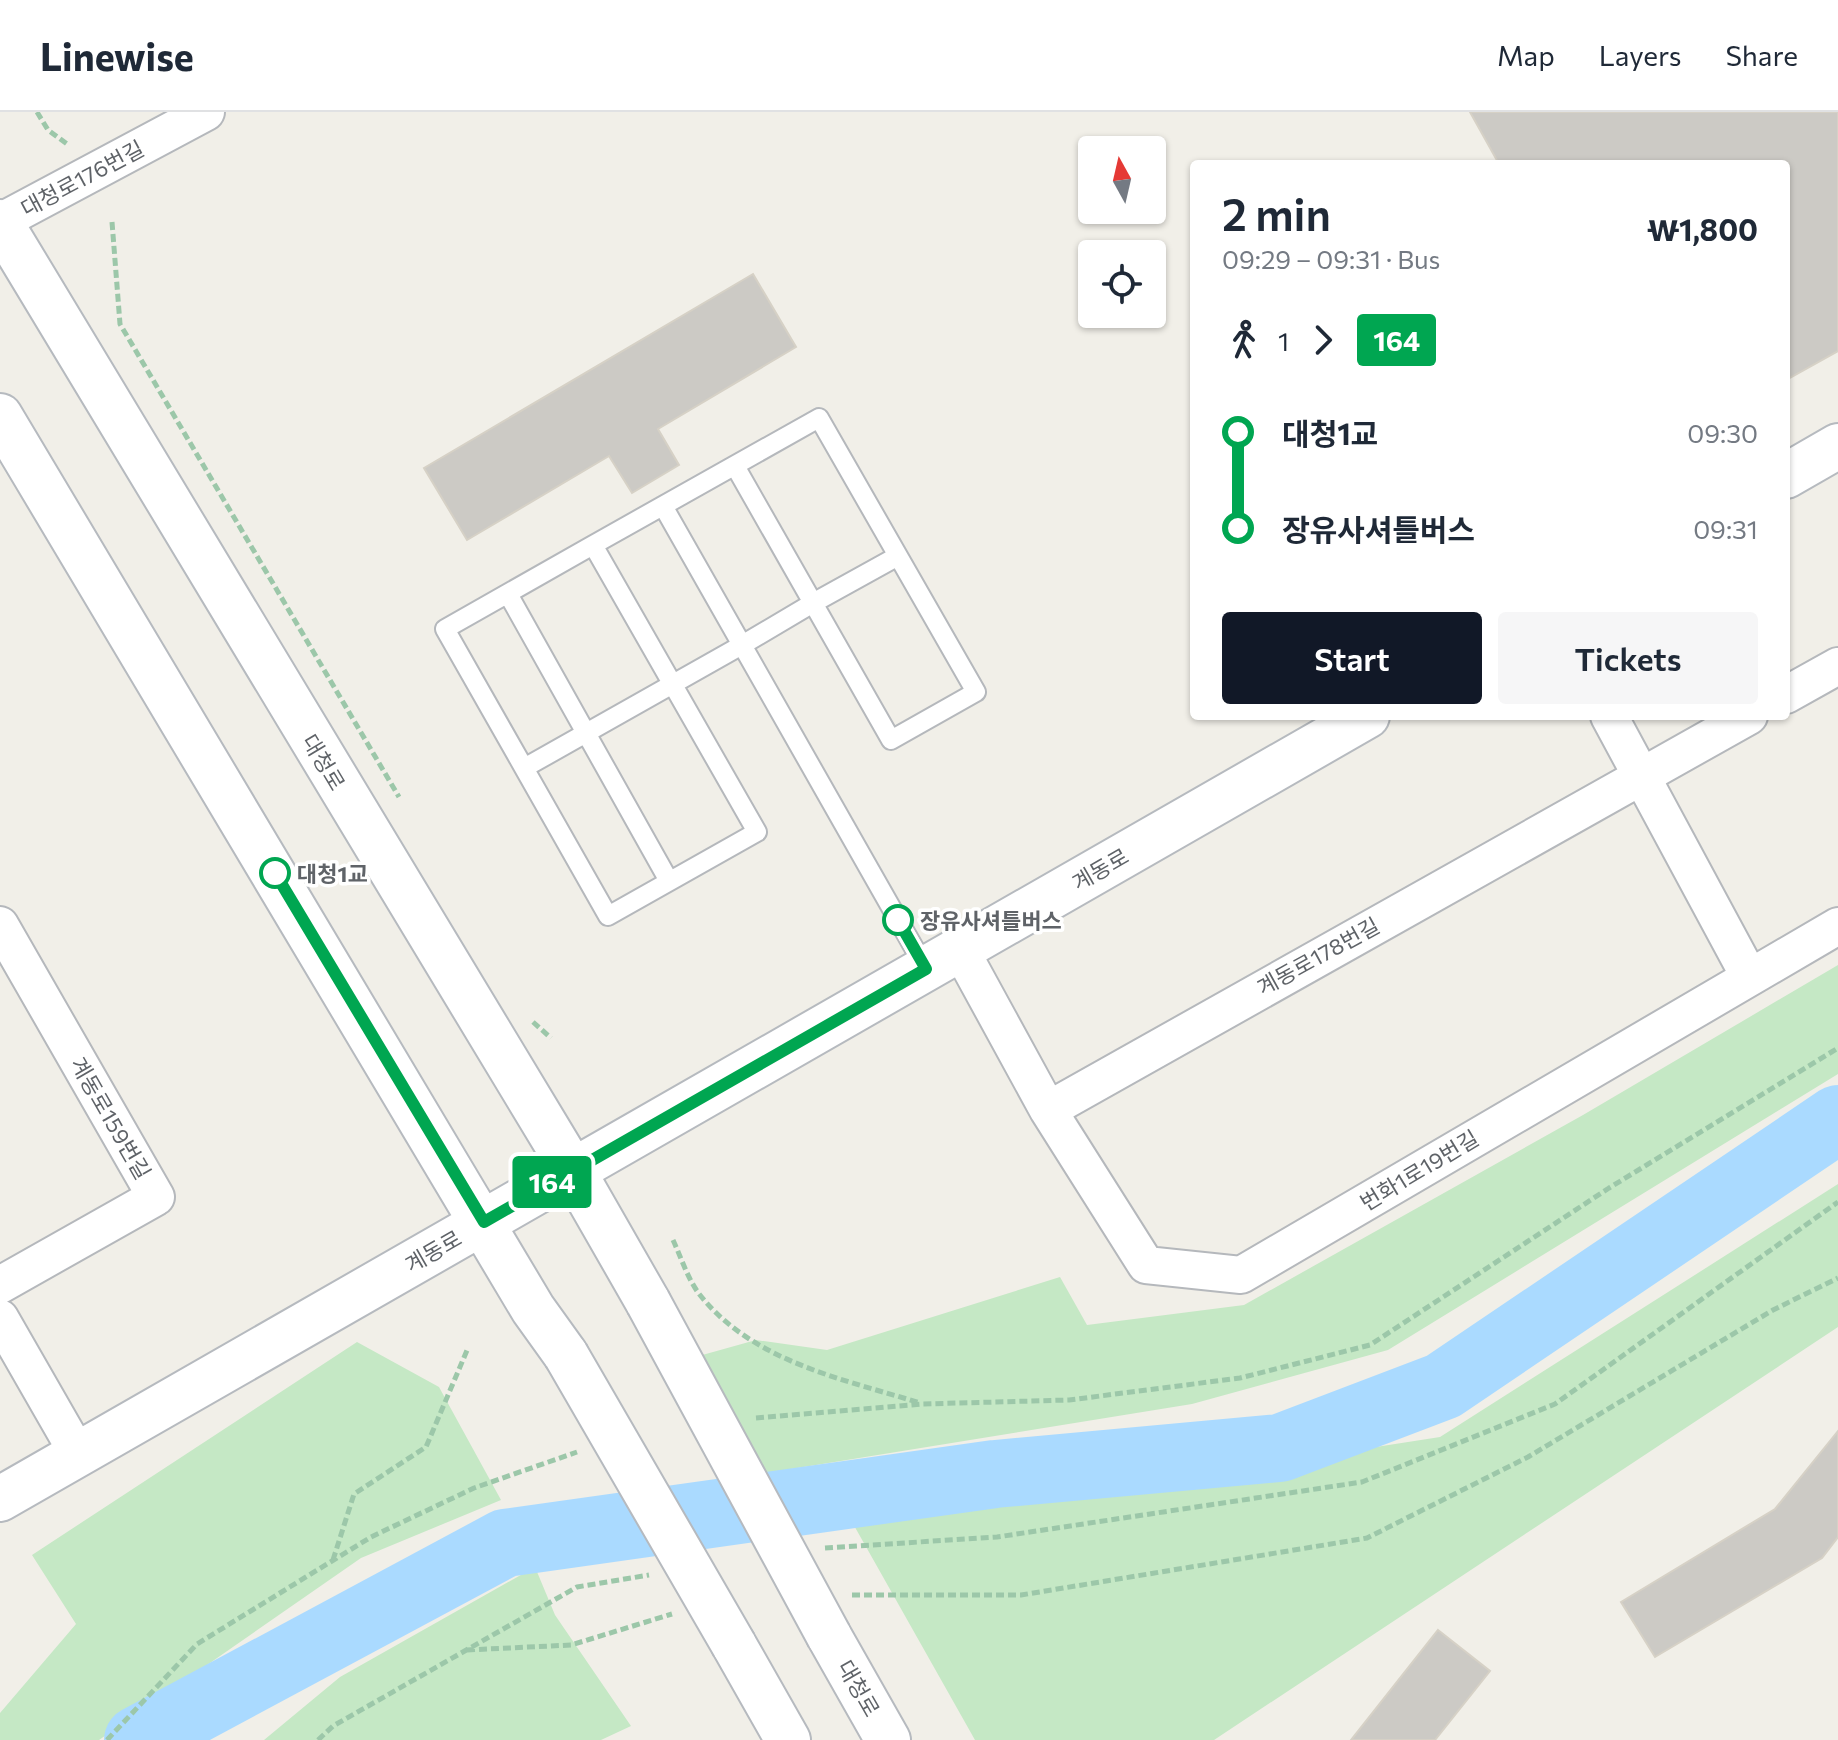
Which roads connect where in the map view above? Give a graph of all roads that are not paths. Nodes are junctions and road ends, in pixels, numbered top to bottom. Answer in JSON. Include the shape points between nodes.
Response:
{"nodes":[{"id":1,"x":206,"y":112,"type":"edge"},
{"id":2,"x":0,"y":222,"type":"edge"},
{"id":3,"x":0,"y":416,"type":"edge"},
{"id":4,"x":1838,"y":446,"type":"edge"},
{"id":5,"x":735,"y":466,"type":"junction"},
{"id":6,"x":1790,"y":474,"type":"edge"},
{"id":7,"x":663,"y":506,"type":"junction"},
{"id":8,"x":593,"y":545,"type":"junction"},
{"id":9,"x":898,"y":556,"type":"junction"},
{"id":10,"x":508,"y":594,"type":"junction"},
{"id":11,"x":813,"y":603,"type":"junction"},
{"id":12,"x":742,"y":645,"type":"junction"},
{"id":13,"x":1838,"y":666,"type":"edge"},
{"id":14,"x":671,"y":683,"type":"junction"},
{"id":15,"x":1790,"y":693,"type":"edge"},
{"id":16,"x":1360,"y":720,"type":"edge"},
{"id":17,"x":1611,"y":720,"type":"edge"},
{"id":18,"x":1742,"y":720,"type":"edge"},
{"id":19,"x":586,"y":733,"type":"junction"},
{"id":20,"x":524,"y":768,"type":"junction"},
{"id":21,"x":1642,"y":777,"type":"junction"},
{"id":22,"x":669,"y":881,"type":"junction"},
{"id":23,"x":0,"y":925,"type":"edge"},
{"id":24,"x":1838,"y":926,"type":"edge"},
{"id":25,"x":943,"y":959,"type":"junction"},
{"id":26,"x":1749,"y":976,"type":"junction"},
{"id":27,"x":1048,"y":1110,"type":"junction"},
{"id":28,"x":573,"y":1171,"type":"junction"},
{"id":29,"x":484,"y":1222,"type":"junction"},
{"id":30,"x":0,"y":1285,"type":"edge"},
{"id":31,"x":0,"y":1318,"type":"edge"},
{"id":32,"x":78,"y":1454,"type":"junction"},
{"id":33,"x":0,"y":1499,"type":"edge"},
{"id":34,"x":788,"y":1740,"type":"edge"},
{"id":35,"x":888,"y":1740,"type":"edge"}],
"edges":[{"from":1,"to":2,"type":"street","name":"대청로176번길"},
{"from":2,"to":28,"type":"main road","name":"대청로"},
{"from":3,"to":29,"type":"main road"},
{"from":4,"to":6,"type":"main road"},
{"from":5,"to":7,"type":"lane"},
{"from":5,"to":9,"type":"lane","via":[[819,418]]},
{"from":5,"to":11,"type":"lane"},
{"from":7,"to":8,"type":"lane"},
{"from":7,"to":12,"type":"lane"},
{"from":8,"to":10,"type":"lane"},
{"from":8,"to":14,"type":"lane"},
{"from":9,"to":11,"type":"lane"},
{"from":9,"to":11,"type":"lane","via":[[976,692],[891,740]]},
{"from":10,"to":19,"type":"lane"},
{"from":10,"to":20,"type":"lane","via":[[445,629]]},
{"from":11,"to":12,"type":"lane"},
{"from":12,"to":14,"type":"lane"},
{"from":12,"to":25,"type":"lane"},
{"from":13,"to":15,"type":"street"},
{"from":14,"to":19,"type":"lane"},
{"from":14,"to":22,"type":"lane","via":[[757,832]]},
{"from":16,"to":25,"type":"main road","name":"계동로"},
{"from":17,"to":21,"type":"street"},
{"from":18,"to":21,"type":"street","name":"계동로178번길"},
{"from":19,"to":20,"type":"lane"},
{"from":19,"to":22,"type":"lane"},
{"from":20,"to":22,"type":"lane","via":[[608,916]]},
{"from":21,"to":26,"type":"street"},
{"from":21,"to":27,"type":"street","name":"계동로178번길"},
{"from":23,"to":30,"type":"street","name":"계동로159번길","via":[[156,1197]]},
{"from":24,"to":26,"type":"street","name":"번화1로19번길"},
{"from":25,"to":27,"type":"street"},
{"from":25,"to":28,"type":"main road","name":"계동로"},
{"from":26,"to":27,"type":"street","name":"번화1로19번길","via":[[1241,1275],[1146,1265]]},
{"from":28,"to":29,"type":"main road","name":"계동로"},
{"from":28,"to":35,"type":"main road","name":"대청로","bridge":true,"via":[[834,1616]]},
{"from":29,"to":32,"type":"main road","name":"계동로"},
{"from":29,"to":34,"type":"main road","bridge":true},
{"from":31,"to":32,"type":"street"},
{"from":32,"to":33,"type":"main road","name":"계동로"}]}
